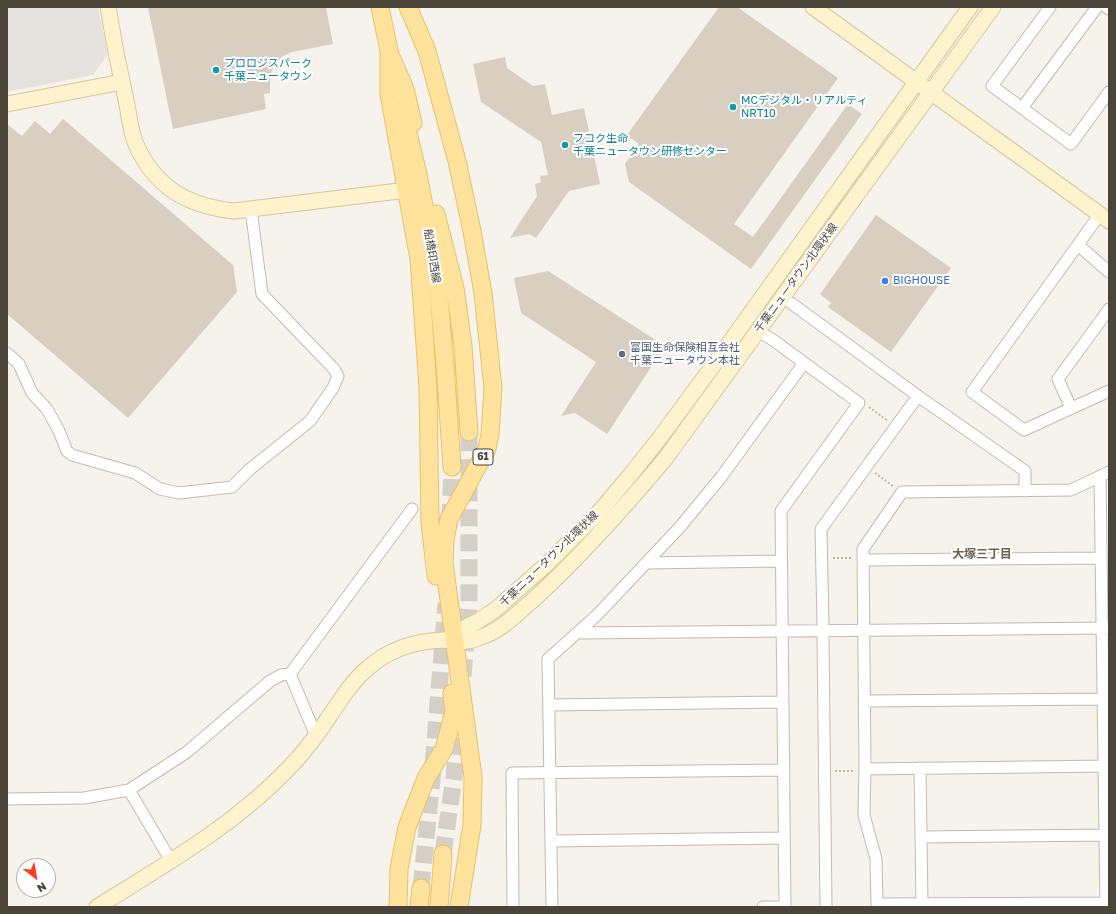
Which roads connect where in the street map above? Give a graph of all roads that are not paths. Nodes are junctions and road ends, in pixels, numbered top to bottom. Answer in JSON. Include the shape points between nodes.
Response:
{"nodes":[{"id":1,"x":108,"y":7,"type":"edge"},
{"id":2,"x":380,"y":7,"type":"edge"},
{"id":3,"x":408,"y":7,"type":"edge"},
{"id":4,"x":813,"y":7,"type":"edge"},
{"id":5,"x":970,"y":7,"type":"edge"},
{"id":6,"x":993,"y":7,"type":"edge"},
{"id":7,"x":1050,"y":7,"type":"edge"},
{"id":8,"x":1097,"y":7,"type":"edge"},
{"id":9,"x":1106,"y":7,"type":"edge"},
{"id":10,"x":1109,"y":9,"type":"edge"},
{"id":11,"x":389,"y":49,"type":"junction"},
{"id":12,"x":122,"y":82,"type":"junction"},
{"id":13,"x":916,"y":82,"type":"junction"},
{"id":14,"x":1109,"y":92,"type":"edge"},
{"id":15,"x":931,"y":93,"type":"junction"},
{"id":16,"x":7,"y":104,"type":"edge"},
{"id":17,"x":1022,"y":108,"type":"junction"},
{"id":18,"x":407,"y":190,"type":"junction"},
{"id":19,"x":251,"y":209,"type":"junction"},
{"id":20,"x":1105,"y":217,"type":"edge"},
{"id":21,"x":1078,"y":245,"type":"junction"},
{"id":22,"x":1109,"y":272,"type":"edge"},
{"id":23,"x":791,"y":303,"type":"dead end"},
{"id":24,"x":1109,"y":309,"type":"edge"},
{"id":25,"x":749,"y":316,"type":"junction"},
{"id":26,"x":760,"y":329,"type":"junction"},
{"id":27,"x":7,"y":353,"type":"edge"},
{"id":28,"x":804,"y":363,"type":"junction"},
{"id":29,"x":1109,"y":391,"type":"edge"},
{"id":30,"x":918,"y":396,"type":"junction"},
{"id":31,"x":1071,"y":408,"type":"junction"},
{"id":32,"x":470,"y":432,"type":"tunnel mouth"},
{"id":33,"x":452,"y":467,"type":"tunnel mouth"},
{"id":34,"x":1105,"y":474,"type":"edge"},
{"id":35,"x":1025,"y":491,"type":"junction"},
{"id":36,"x":412,"y":509,"type":"dead end"},
{"id":37,"x":1101,"y":558,"type":"junction"},
{"id":38,"x":863,"y":559,"type":"junction"},
{"id":39,"x":782,"y":561,"type":"junction"},
{"id":40,"x":647,"y":563,"type":"junction"},
{"id":41,"x":823,"y":624,"type":"dead end"},
{"id":42,"x":1106,"y":628,"type":"edge"},
{"id":43,"x":864,"y":630,"type":"junction"},
{"id":44,"x":782,"y":631,"type":"junction"},
{"id":45,"x":578,"y":633,"type":"junction"},
{"id":46,"x":823,"y":637,"type":"dead end"},
{"id":47,"x":452,"y":638,"type":"junction"},
{"id":48,"x":290,"y":674,"type":"junction"},
{"id":49,"x":1103,"y":699,"type":"junction"},
{"id":50,"x":864,"y":701,"type":"junction"},
{"id":51,"x":783,"y":702,"type":"junction"},
{"id":52,"x":549,"y":705,"type":"junction"},
{"id":53,"x":316,"y":736,"type":"junction"},
{"id":54,"x":1106,"y":766,"type":"edge"},
{"id":55,"x":920,"y":768,"type":"junction"},
{"id":56,"x":865,"y":769,"type":"junction"},
{"id":57,"x":784,"y":770,"type":"junction"},
{"id":58,"x":550,"y":772,"type":"junction"},
{"id":59,"x":129,"y":790,"type":"junction"},
{"id":60,"x":7,"y":799,"type":"edge"},
{"id":61,"x":1105,"y":835,"type":"junction"},
{"id":62,"x":921,"y":837,"type":"junction"},
{"id":63,"x":784,"y":838,"type":"junction"},
{"id":64,"x":551,"y":841,"type":"junction"},
{"id":65,"x":443,"y":854,"type":"tunnel mouth"},
{"id":66,"x":171,"y":861,"type":"junction"},
{"id":67,"x":421,"y":888,"type":"tunnel mouth"},
{"id":68,"x":922,"y":904,"type":"junction"},
{"id":69,"x":1106,"y":905,"type":"edge"},
{"id":70,"x":877,"y":906,"type":"edge"},
{"id":71,"x":97,"y":907,"type":"edge"},
{"id":72,"x":398,"y":907,"type":"edge"},
{"id":73,"x":419,"y":907,"type":"edge"},
{"id":74,"x":439,"y":907,"type":"edge"},
{"id":75,"x":459,"y":907,"type":"edge"},
{"id":76,"x":513,"y":907,"type":"edge"},
{"id":77,"x":552,"y":907,"type":"edge"},
{"id":78,"x":763,"y":907,"type":"edge"},
{"id":79,"x":826,"y":907,"type":"edge"}],
"edges":[{"from":1,"to":12,"type":"main road"},
{"from":2,"to":11,"type":"main road","name":"船橋印西線","number":"61"},
{"from":3,"to":47,"type":"main road","number":"61","via":[[428,51],[457,161],[483,293],[493,388],[487,449],[449,519],[445,540],[444,563]]},
{"from":4,"to":13,"type":"main road"},
{"from":5,"to":13,"type":"main road","name":"千葉ニュータウン北環状線"},
{"from":6,"to":15,"type":"main road","name":"千葉ニュータウン北環状線"},
{"from":7,"to":17,"type":"street","via":[[992,86]]},
{"from":8,"to":17,"type":"street"},
{"from":9,"to":10,"type":"street"},
{"from":11,"to":18,"type":"main road","number":"61","via":[[389,94]]},
{"from":11,"to":32,"type":"main road","name":"船橋印西線","number":"61","via":[[405,89],[455,288],[464,354]]},
{"from":11,"to":33,"type":"main road","name":"船橋印西線","number":"61","via":[[418,174],[437,275]]},
{"from":12,"to":16,"type":"main road"},
{"from":12,"to":19,"type":"main road","via":[[135,141],[148,167],[167,187],[191,201],[214,209]]},
{"from":13,"to":15,"type":"main road"},
{"from":13,"to":25,"type":"main road","name":"千葉ニュータウン北環状線"},
{"from":14,"to":17,"type":"street","via":[[1070,144]]},
{"from":15,"to":20,"type":"main road"},
{"from":15,"to":26,"type":"main road","name":"千葉ニュータウン北環状線"},
{"from":18,"to":19,"type":"main road"},
{"from":18,"to":47,"type":"main road","number":"61","via":[[419,259],[425,336],[430,523],[436,576]]},
{"from":19,"to":27,"type":"street","via":[[262,294],[338,376],[333,388],[310,421],[250,469],[232,487],[179,493],[160,489],[136,473],[72,455],[67,451],[48,409],[32,393],[19,364]]},
{"from":20,"to":21,"type":"street"},
{"from":21,"to":22,"type":"street"},
{"from":21,"to":31,"type":"street","via":[[972,392],[1024,430]]},
{"from":23,"to":30,"type":"street"},
{"from":24,"to":31,"type":"street","via":[[1058,379]]},
{"from":25,"to":26,"type":"street"},
{"from":25,"to":47,"type":"main road","name":"千葉ニュータウン北環状線","via":[[662,435],[600,510],[547,564],[496,609]]},
{"from":26,"to":28,"type":"street"},
{"from":26,"to":47,"type":"main road","name":"千葉ニュータウン北環状線","via":[[665,459],[578,558],[505,624],[481,637]]},
{"from":28,"to":39,"type":"street","via":[[859,403],[781,511]]},
{"from":28,"to":40,"type":"street","via":[[722,476]]},
{"from":29,"to":31,"type":"street"},
{"from":30,"to":35,"type":"street","via":[[1025,471]]},
{"from":30,"to":41,"type":"street","via":[[821,529]]},
{"from":34,"to":35,"type":"street","via":[[1072,490]]},
{"from":34,"to":37,"type":"street"},
{"from":35,"to":38,"type":"street","via":[[902,492],[863,549]]},
{"from":36,"to":48,"type":"street"},
{"from":37,"to":38,"type":"street"},
{"from":37,"to":42,"type":"street"},
{"from":38,"to":43,"type":"street"},
{"from":39,"to":40,"type":"street"},
{"from":39,"to":44,"type":"street"},
{"from":40,"to":45,"type":"street"},
{"from":42,"to":43,"type":"street"},
{"from":42,"to":49,"type":"street"},
{"from":43,"to":44,"type":"street"},
{"from":43,"to":50,"type":"street"},
{"from":44,"to":45,"type":"street"},
{"from":44,"to":51,"type":"street"},
{"from":45,"to":52,"type":"street","via":[[548,659]]},
{"from":46,"to":79,"type":"street"},
{"from":47,"to":53,"type":"main road","via":[[413,644],[382,657],[353,684]]},
{"from":47,"to":72,"type":"main road","via":[[454,712],[444,749],[426,778],[407,827],[399,869]]},
{"from":47,"to":75,"type":"main road","number":"61","via":[[473,777],[472,824]]},
{"from":48,"to":53,"type":"street"},
{"from":48,"to":59,"type":"street","via":[[281,675],[270,682],[187,752]]},
{"from":49,"to":50,"type":"street"},
{"from":49,"to":54,"type":"street"},
{"from":50,"to":56,"type":"street"},
{"from":51,"to":52,"type":"street"},
{"from":51,"to":57,"type":"street"},
{"from":52,"to":58,"type":"street"},
{"from":53,"to":66,"type":"main road","via":[[288,769],[258,798],[232,820]]},
{"from":54,"to":55,"type":"street"},
{"from":54,"to":61,"type":"street"},
{"from":55,"to":56,"type":"street"},
{"from":55,"to":62,"type":"street"},
{"from":56,"to":70,"type":"street","via":[[864,815],[876,859]]},
{"from":57,"to":58,"type":"street"},
{"from":57,"to":63,"type":"street"},
{"from":58,"to":64,"type":"street"},
{"from":58,"to":76,"type":"street","via":[[512,773]]},
{"from":59,"to":60,"type":"street","via":[[84,798]]},
{"from":59,"to":66,"type":"street"},
{"from":61,"to":62,"type":"street"},
{"from":61,"to":69,"type":"street"},
{"from":62,"to":68,"type":"street"},
{"from":63,"to":64,"type":"street"},
{"from":63,"to":78,"type":"street","via":[[785,907]]},
{"from":64,"to":77,"type":"street"},
{"from":65,"to":74,"type":"main road"},
{"from":66,"to":71,"type":"main road"},
{"from":67,"to":73,"type":"main road"},
{"from":68,"to":69,"type":"street"},
{"from":68,"to":70,"type":"street"}]}
